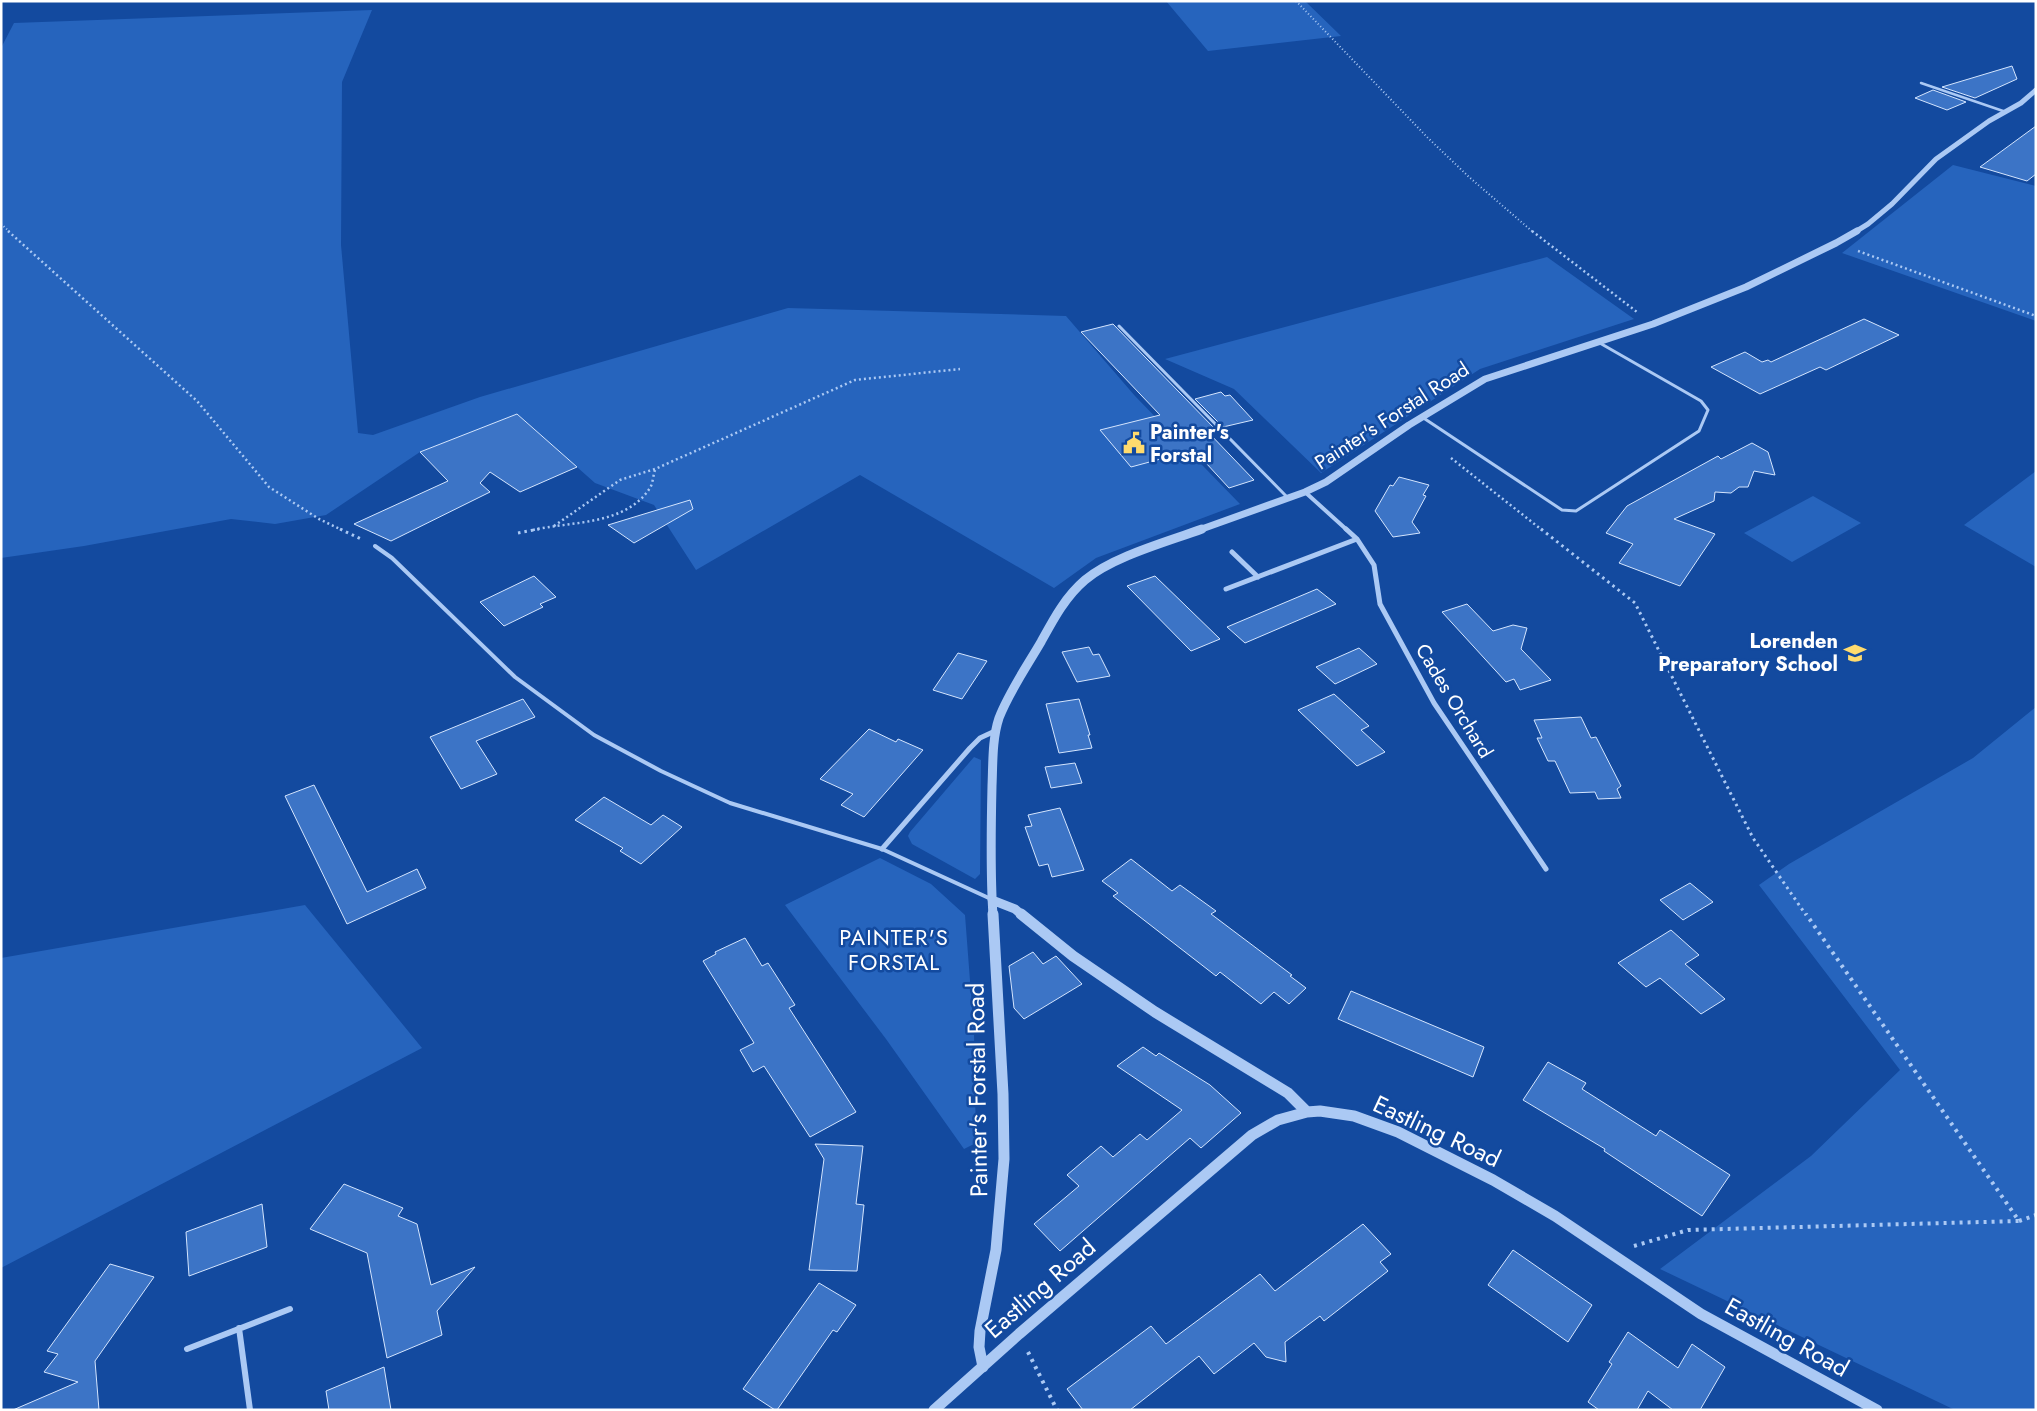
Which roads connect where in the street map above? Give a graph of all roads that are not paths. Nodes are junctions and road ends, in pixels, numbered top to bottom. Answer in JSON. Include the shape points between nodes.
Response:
{"nodes":[{"id":1,"x":1920,"y":82,"type":"dead end"},
{"id":2,"x":2036,"y":90,"type":"edge"},
{"id":3,"x":2006,"y":112,"type":"junction"},
{"id":4,"x":1119,"y":326,"type":"dead end"},
{"id":5,"x":1598,"y":342,"type":"junction"},
{"id":6,"x":1422,"y":417,"type":"junction"},
{"id":7,"x":1305,"y":492,"type":"junction"},
{"id":8,"x":1288,"y":498,"type":"junction"},
{"id":9,"x":1357,"y":539,"type":"junction"},
{"id":10,"x":376,"y":546,"type":"road end"},
{"id":11,"x":1232,"y":552,"type":"dead end"},
{"id":12,"x":1258,"y":577,"type":"junction"},
{"id":13,"x":1226,"y":589,"type":"dead end"},
{"id":14,"x":995,"y":731,"type":"junction"},
{"id":15,"x":882,"y":849,"type":"junction"},
{"id":16,"x":1546,"y":869,"type":"dead end"},
{"id":17,"x":992,"y":900,"type":"junction"},
{"id":18,"x":1307,"y":1112,"type":"junction"},
{"id":19,"x":290,"y":1309,"type":"dead end"},
{"id":20,"x":239,"y":1328,"type":"junction"},
{"id":21,"x":187,"y":1349,"type":"dead end"},
{"id":22,"x":984,"y":1367,"type":"junction"},
{"id":23,"x":250,"y":1410,"type":"edge"},
{"id":24,"x":934,"y":1410,"type":"edge"},
{"id":25,"x":1877,"y":1410,"type":"edge"}],
"edges":[{"from":1,"to":3,"type":"lane"},
{"from":2,"to":3,"type":"street","name":"Painter's Forstal Road"},
{"from":3,"to":5,"type":"street","name":"Painter's Forstal Road","via":[[1936,159],[1868,224],[1836,244],[1746,287]]},
{"from":4,"to":8,"type":"lane"},
{"from":5,"to":6,"type":"street","name":"Painter's Forstal Road","via":[[1485,379]]},
{"from":5,"to":6,"type":"lane","via":[[1701,401],[1708,410],[1699,431],[1576,511],[1562,510]]},
{"from":6,"to":7,"type":"street","name":"Painter's Forstal Road","via":[[1326,482]]},
{"from":7,"to":8,"type":"street","name":"Painter's Forstal Road"},
{"from":7,"to":9,"type":"street","name":"Cades Orchard"},
{"from":8,"to":14,"type":"street","name":"Painter's Forstal Road","via":[[1143,550],[1085,580],[1057,614],[1006,704]]},
{"from":9,"to":12,"type":"street"},
{"from":9,"to":16,"type":"street","name":"Cades Orchard","via":[[1374,565],[1380,604],[1434,703]]},
{"from":10,"to":15,"type":"lane","via":[[515,677],[594,735],[660,771],[730,803]]},
{"from":11,"to":12,"type":"street"},
{"from":12,"to":13,"type":"street"},
{"from":14,"to":15,"type":"street","via":[[980,738],[970,748]]},
{"from":14,"to":17,"type":"street","name":"Painter's Forstal Road","via":[[991,771]]},
{"from":15,"to":17,"type":"lane"},
{"from":17,"to":18,"type":"street","via":[[1015,909],[1074,956],[1162,1017],[1288,1093]]},
{"from":17,"to":22,"type":"street","name":"Painter's Forstal Road","via":[[1004,1159],[996,1250],[980,1331],[979,1347]]},
{"from":18,"to":22,"type":"street","name":"Eastling Road","via":[[1278,1120],[1252,1135]]},
{"from":18,"to":25,"type":"street","name":"Eastling Road","via":[[1320,1111],[1369,1120],[1501,1184],[1701,1314]]},
{"from":19,"to":20,"type":"street"},
{"from":20,"to":21,"type":"street"},
{"from":20,"to":23,"type":"street"},
{"from":22,"to":24,"type":"street","name":"Eastling Road"}]}
